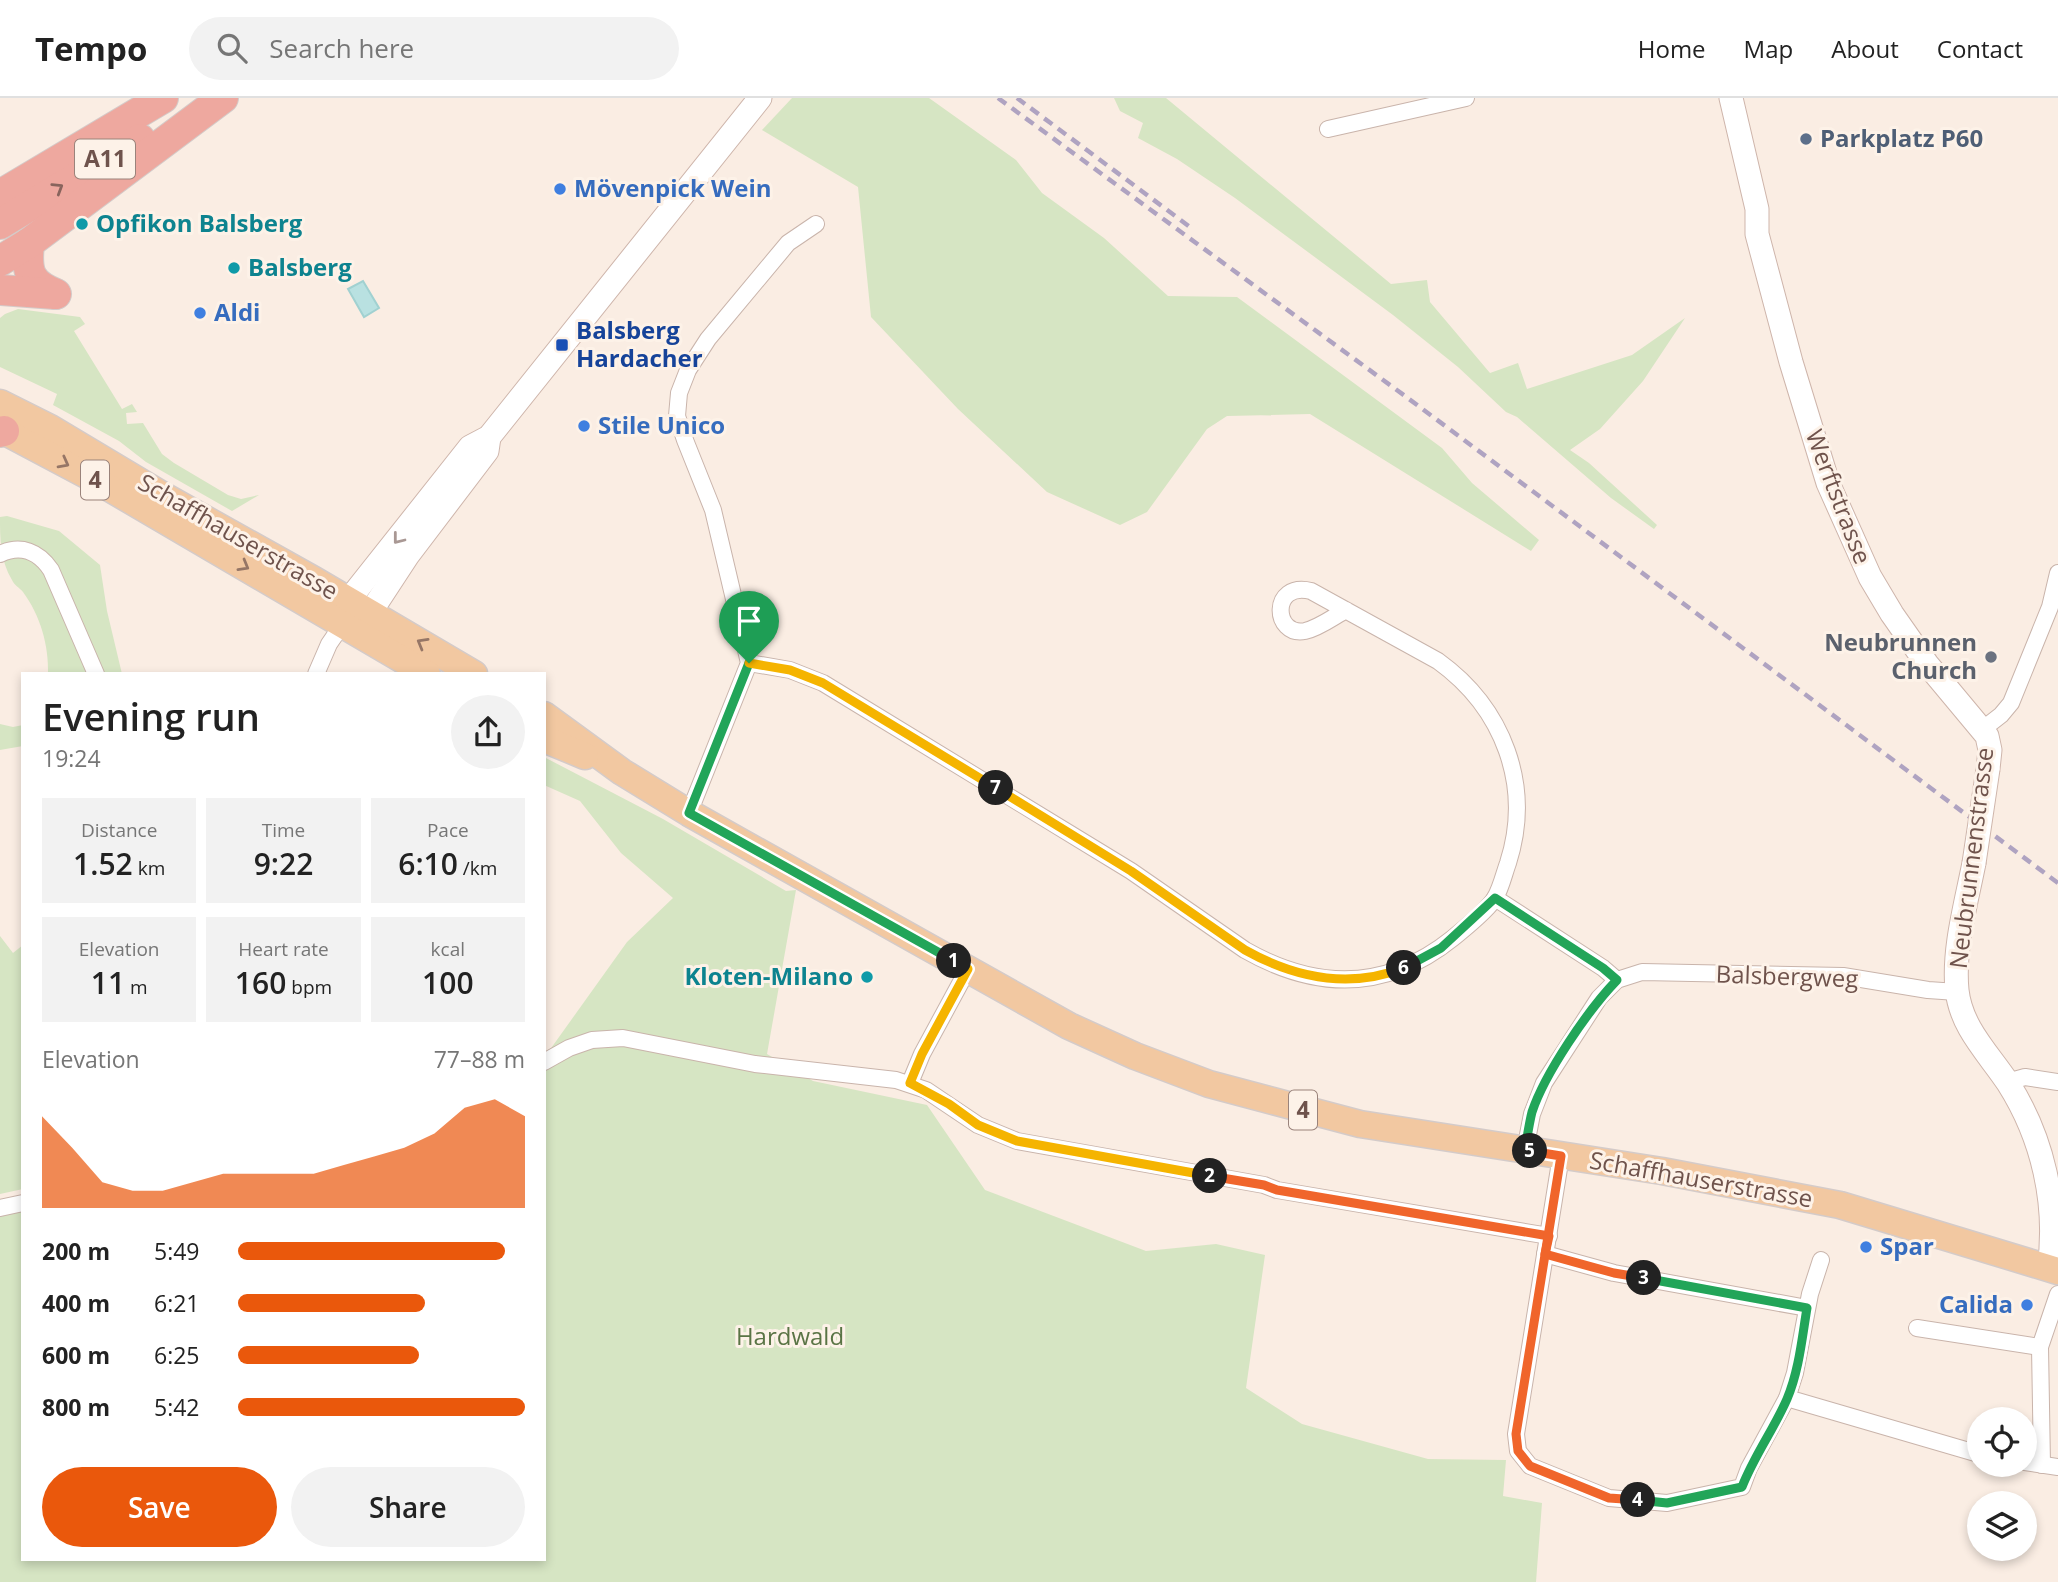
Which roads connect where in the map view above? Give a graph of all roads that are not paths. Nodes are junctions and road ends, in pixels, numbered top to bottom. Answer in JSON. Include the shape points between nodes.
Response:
{"nodes":[{"id":1,"x":163,"y":98,"type":"edge"},
{"id":2,"x":213,"y":98,"type":"edge"},
{"id":3,"x":223,"y":98,"type":"edge"},
{"id":4,"x":760,"y":98,"type":"edge"},
{"id":5,"x":1466,"y":98,"type":"edge"},
{"id":6,"x":1715,"y":98,"type":"edge"},
{"id":7,"x":1731,"y":98,"type":"edge"},
{"id":8,"x":1328,"y":129,"type":"dead end"},
{"id":9,"x":70,"y":152,"type":"junction"},
{"id":10,"x":0,"y":176,"type":"edge"},
{"id":11,"x":0,"y":195,"type":"edge"},
{"id":12,"x":816,"y":223,"type":"dead end"},
{"id":13,"x":0,"y":224,"type":"edge"},
{"id":14,"x":1757,"y":234,"type":"junction"},
{"id":15,"x":29,"y":243,"type":"junction"},
{"id":16,"x":0,"y":261,"type":"edge"},
{"id":17,"x":0,"y":290,"type":"edge"},
{"id":18,"x":1,"y":424,"type":"edge"},
{"id":19,"x":0,"y":554,"type":"edge"},
{"id":20,"x":2058,"y":573,"type":"edge"},
{"id":21,"x":2054,"y":607,"type":"edge"},
{"id":22,"x":1346,"y":611,"type":"dead end"},
{"id":23,"x":353,"y":613,"type":"junction"},
{"id":24,"x":749,"y":663,"type":"junction"},
{"id":25,"x":95,"y":672,"type":"edge"},
{"id":26,"x":318,"y":672,"type":"edge"},
{"id":27,"x":425,"y":672,"type":"edge"},
{"id":28,"x":470,"y":672,"type":"edge"},
{"id":29,"x":546,"y":716,"type":"edge"},
{"id":30,"x":1983,"y":729,"type":"junction"},
{"id":31,"x":546,"y":740,"type":"edge"},
{"id":32,"x":622,"y":772,"type":"junction"},
{"id":33,"x":689,"y":813,"type":"junction"},
{"id":34,"x":1495,"y":898,"type":"junction"},
{"id":35,"x":968,"y":969,"type":"junction"},
{"id":36,"x":1617,"y":980,"type":"junction"},
{"id":37,"x":1957,"y":992,"type":"junction"},
{"id":38,"x":546,"y":1061,"type":"edge"},
{"id":39,"x":2007,"y":1082,"type":"junction"},
{"id":40,"x":2058,"y":1082,"type":"edge"},
{"id":41,"x":910,"y":1083,"type":"junction"},
{"id":42,"x":1525,"y":1150,"type":"junction"},
{"id":43,"x":1561,"y":1156,"type":"junction"},
{"id":44,"x":21,"y":1203,"type":"edge"},
{"id":45,"x":0,"y":1208,"type":"edge"},
{"id":46,"x":1549,"y":1236,"type":"junction"},
{"id":47,"x":1545,"y":1254,"type":"junction"},
{"id":48,"x":1821,"y":1260,"type":"dead end"},
{"id":49,"x":2053,"y":1269,"type":"edge"},
{"id":50,"x":2058,"y":1294,"type":"edge"},
{"id":51,"x":1807,"y":1308,"type":"junction"},
{"id":52,"x":1917,"y":1328,"type":"dead end"},
{"id":53,"x":2040,"y":1347,"type":"junction"},
{"id":54,"x":1787,"y":1398,"type":"junction"},
{"id":55,"x":1967,"y":1450,"type":"edge"},
{"id":56,"x":2050,"y":1466,"type":"edge"}],
"edges":[{"from":1,"to":9,"type":"highway","number":"A11"},
{"from":13,"to":2,"type":"highway","number":"A11","one_way":true},
{"from":3,"to":15,"type":"highway"},
{"from":4,"to":23,"type":"street","via":[[489,438],[470,447]]},
{"from":5,"to":8,"type":"street"},
{"from":6,"to":14,"type":"street","name":"Werftstrasse","via":[[1744,212]]},
{"from":7,"to":14,"type":"street","name":"Werftstrasse","via":[[1757,209]]},
{"from":9,"to":10,"type":"highway"},
{"from":9,"to":11,"type":"highway","number":"A11"},
{"from":12,"to":24,"type":"street","via":[[788,243],[708,339],[679,393],[677,416],[712,510]]},
{"from":14,"to":30,"type":"street","name":"Werftstrasse","via":[[1809,424],[1849,532],[1870,577],[1907,635]]},
{"from":15,"to":16,"type":"highway"},
{"from":15,"to":17,"type":"highway","via":[[27,263],[32,278],[40,288],[56,295]]},
{"from":18,"to":23,"type":"main road","name":"Schaffhauserstrasse","number":"4","via":[[302,598]]},
{"from":19,"to":25,"type":"street","via":[[29,551],[43,558]]},
{"from":20,"to":21,"type":"street","name":"Neubrunnenstrasse"},
{"from":21,"to":30,"type":"street","name":"Neubrunnenstrasse","via":[[2011,703]]},
{"from":22,"to":34,"type":"street","via":[[1450,670],[1480,699],[1501,734],[1515,777],[1517,816],[1513,848]]},
{"from":23,"to":26,"type":"street","via":[[329,644]]},
{"from":23,"to":27,"type":"main road","name":"Schaffhauserstrasse","number":"4"},
{"from":28,"to":23,"type":"main road","name":"Schaffhauserstrasse","number":"4","one_way":true},
{"from":24,"to":33,"type":"street"},
{"from":24,"to":34,"type":"street","via":[[790,670],[823,683],[1131,871],[1245,950],[1287,971],[1343,980],[1402,969],[1441,948]]},
{"from":29,"to":32,"type":"main road","name":"Schaffhauserstrasse","number":"4"},
{"from":30,"to":37,"type":"street","name":"Neubrunnenstrasse","bridge":true,"via":[[1990,743],[1988,769],[1958,951]]},
{"from":31,"to":32,"type":"main road","name":"Schaffhauserstrasse","number":"4"},
{"from":32,"to":33,"type":"main road","name":"Schaffhauserstrasse","number":"4"},
{"from":33,"to":35,"type":"main road","name":"Schaffhauserstrasse","number":"4"},
{"from":34,"to":36,"type":"street"},
{"from":35,"to":41,"type":"street"},
{"from":35,"to":42,"type":"main road","name":"Schaffhauserstrasse","number":"4","via":[[1069,1026],[1209,1084],[1360,1124]]},
{"from":36,"to":37,"type":"street","name":"Balsbergweg","via":[[1642,972],[1843,976]]},
{"from":36,"to":42,"type":"street","via":[[1544,1083]]},
{"from":37,"to":39,"type":"street","name":"Neubrunnenstrasse","via":[[1971,1034]]},
{"from":38,"to":41,"type":"street","via":[[580,1043],[613,1038],[755,1064]]},
{"from":39,"to":40,"type":"street","via":[[2025,1077]]},
{"from":39,"to":49,"type":"street","name":"Neubrunnenstrasse","via":[[2026,1113],[2045,1173]]},
{"from":41,"to":46,"type":"street","via":[[978,1125],[1017,1141]]},
{"from":42,"to":43,"type":"main road","name":"Schaffhauserstrasse","number":"4"},
{"from":43,"to":46,"type":"street"},
{"from":43,"to":49,"type":"main road","name":"Schaffhauserstrasse","number":"4","via":[[1840,1205]]},
{"from":44,"to":45,"type":"street"},
{"from":46,"to":47,"type":"street"},
{"from":47,"to":51,"type":"street","via":[[1614,1273]]},
{"from":47,"to":54,"type":"street","via":[[1516,1434],[1518,1451],[1530,1466],[1609,1498],[1667,1503],[1742,1487]]},
{"from":48,"to":51,"type":"street"},
{"from":50,"to":53,"type":"street"},
{"from":51,"to":54,"type":"street"},
{"from":52,"to":53,"type":"street"},
{"from":53,"to":56,"type":"street"},
{"from":54,"to":55,"type":"street"}]}
